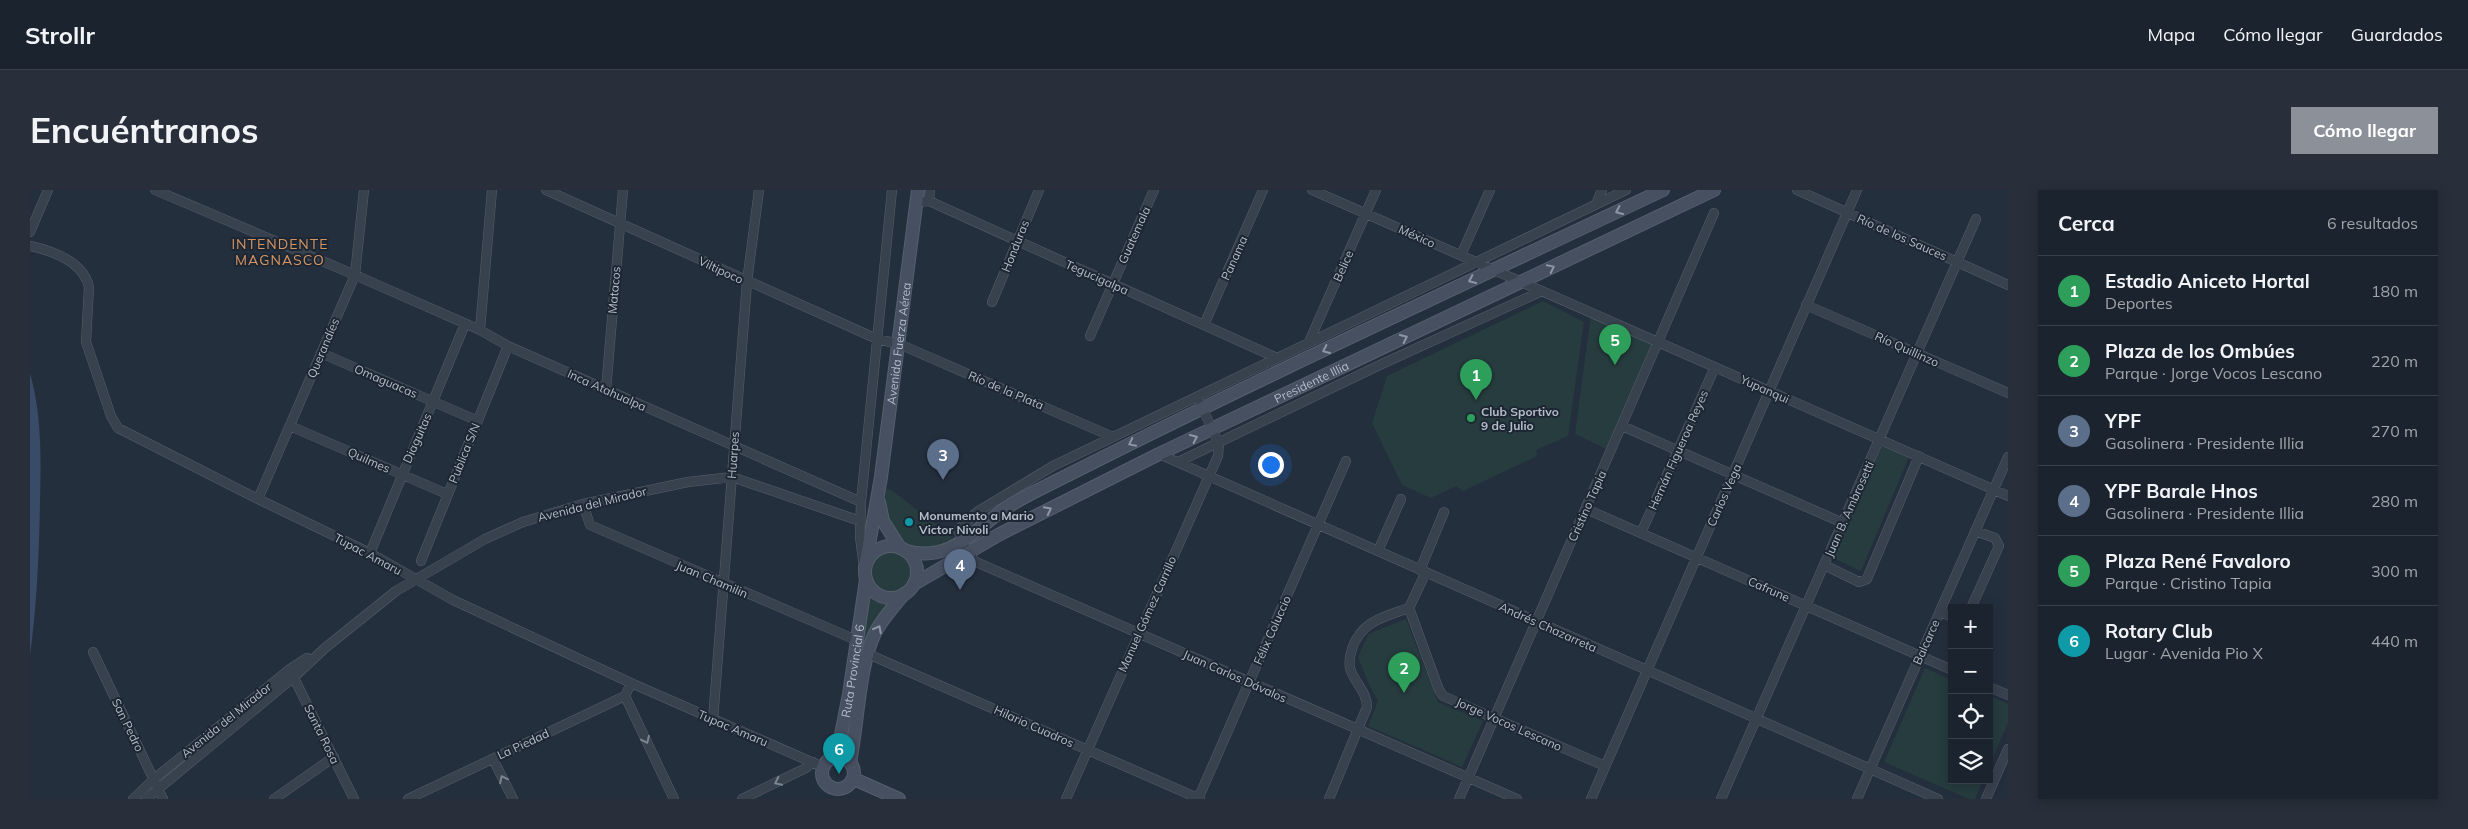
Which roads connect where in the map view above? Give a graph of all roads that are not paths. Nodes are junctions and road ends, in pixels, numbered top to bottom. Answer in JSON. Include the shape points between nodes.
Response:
{"nodes":[{"id":1,"x":48,"y":190,"type":"edge"},
{"id":2,"x":155,"y":190,"type":"edge"},
{"id":3,"x":364,"y":190,"type":"edge"},
{"id":4,"x":492,"y":190,"type":"edge"},
{"id":5,"x":546,"y":190,"type":"edge"},
{"id":6,"x":623,"y":190,"type":"edge"},
{"id":7,"x":759,"y":190,"type":"edge"},
{"id":8,"x":892,"y":190,"type":"edge"},
{"id":9,"x":930,"y":190,"type":"edge"},
{"id":10,"x":1039,"y":190,"type":"edge"},
{"id":11,"x":1154,"y":190,"type":"edge"},
{"id":12,"x":1264,"y":190,"type":"edge"},
{"id":13,"x":1312,"y":190,"type":"edge"},
{"id":14,"x":1376,"y":190,"type":"edge"},
{"id":15,"x":1490,"y":190,"type":"edge"},
{"id":16,"x":1602,"y":190,"type":"edge"},
{"id":17,"x":1626,"y":190,"type":"edge"},
{"id":18,"x":1663,"y":190,"type":"edge"},
{"id":19,"x":1714,"y":190,"type":"edge"},
{"id":20,"x":1797,"y":190,"type":"edge"},
{"id":21,"x":1857,"y":190,"type":"edge"},
{"id":22,"x":921,"y":198,"type":"edge"},
{"id":23,"x":1596,"y":204,"type":"junction"},
{"id":24,"x":1847,"y":212,"type":"junction"},
{"id":25,"x":1714,"y":213,"type":"dead end"},
{"id":26,"x":1366,"y":214,"type":"junction"},
{"id":27,"x":1976,"y":219,"type":"dead end"},
{"id":28,"x":620,"y":223,"type":"junction"},
{"id":29,"x":30,"y":232,"type":"edge"},
{"id":30,"x":1017,"y":241,"type":"junction"},
{"id":31,"x":30,"y":246,"type":"edge"},
{"id":32,"x":1461,"y":255,"type":"junction"},
{"id":33,"x":1476,"y":262,"type":"junction"},
{"id":34,"x":1958,"y":262,"type":"junction"},
{"id":35,"x":1495,"y":269,"type":"junction"},
{"id":36,"x":355,"y":275,"type":"junction"},
{"id":37,"x":746,"y":282,"type":"junction"},
{"id":38,"x":1522,"y":282,"type":"junction"},
{"id":39,"x":1112,"y":284,"type":"junction"},
{"id":40,"x":2008,"y":285,"type":"edge"},
{"id":41,"x":1542,"y":291,"type":"junction"},
{"id":42,"x":992,"y":302,"type":"dead end"},
{"id":43,"x":1806,"y":305,"type":"junction"},
{"id":44,"x":465,"y":324,"type":"junction"},
{"id":45,"x":1204,"y":325,"type":"junction"},
{"id":46,"x":480,"y":330,"type":"junction"},
{"id":47,"x":1090,"y":336,"type":"dead end"},
{"id":48,"x":877,"y":339,"type":"junction"},
{"id":49,"x":1309,"y":342,"type":"junction"},
{"id":50,"x":1659,"y":342,"type":"junction"},
{"id":51,"x":899,"y":344,"type":"junction"},
{"id":52,"x":508,"y":346,"type":"junction"},
{"id":53,"x":1378,"y":351,"type":"junction"},
{"id":54,"x":1917,"y":353,"type":"junction"},
{"id":55,"x":321,"y":354,"type":"junction"},
{"id":56,"x":1276,"y":358,"type":"junction"},
{"id":57,"x":1384,"y":363,"type":"junction"},
{"id":58,"x":1715,"y":367,"type":"junction"},
{"id":59,"x":606,"y":390,"type":"junction"},
{"id":60,"x":1769,"y":391,"type":"junction"},
{"id":61,"x":2008,"y":393,"type":"edge"},
{"id":62,"x":1197,"y":396,"type":"junction"},
{"id":63,"x":433,"y":402,"type":"junction"},
{"id":64,"x":1203,"y":408,"type":"junction"},
{"id":65,"x":478,"y":420,"type":"junction"},
{"id":66,"x":290,"y":426,"type":"junction"},
{"id":67,"x":1622,"y":426,"type":"junction"},
{"id":68,"x":1214,"y":428,"type":"junction"},
{"id":69,"x":1113,"y":437,"type":"junction"},
{"id":70,"x":1880,"y":439,"type":"junction"},
{"id":71,"x":1219,"y":444,"type":"junction"},
{"id":72,"x":734,"y":447,"type":"junction"},
{"id":73,"x":1678,"y":450,"type":"junction"},
{"id":74,"x":1159,"y":454,"type":"junction"},
{"id":75,"x":1918,"y":456,"type":"junction"},
{"id":76,"x":2008,"y":457,"type":"edge"},
{"id":77,"x":1346,"y":461,"type":"dead end"},
{"id":78,"x":1178,"y":462,"type":"junction"},
{"id":79,"x":402,"y":474,"type":"junction"},
{"id":80,"x":1733,"y":475,"type":"junction"},
{"id":81,"x":1208,"y":476,"type":"junction"},
{"id":82,"x":732,"y":477,"type":"junction"},
{"id":83,"x":1994,"y":489,"type":"junction"},
{"id":84,"x":447,"y":494,"type":"junction"},
{"id":85,"x":2008,"y":496,"type":"edge"},
{"id":86,"x":878,"y":497,"type":"junction"},
{"id":87,"x":258,"y":499,"type":"junction"},
{"id":88,"x":1400,"y":499,"type":"dead end"},
{"id":89,"x":860,"y":502,"type":"junction"},
{"id":90,"x":583,"y":504,"type":"junction"},
{"id":91,"x":1586,"y":509,"type":"junction"},
{"id":92,"x":1444,"y":512,"type":"dead end"},
{"id":93,"x":860,"y":521,"type":"junction"},
{"id":94,"x":1843,"y":523,"type":"junction"},
{"id":95,"x":1318,"y":525,"type":"junction"},
{"id":96,"x":1975,"y":531,"type":"junction"},
{"id":97,"x":1641,"y":533,"type":"junction"},
{"id":98,"x":965,"y":547,"type":"junction"},
{"id":99,"x":903,"y":549,"type":"junction"},
{"id":100,"x":1378,"y":551,"type":"junction"},
{"id":101,"x":370,"y":553,"type":"junction"},
{"id":102,"x":1696,"y":557,"type":"junction"},
{"id":103,"x":421,"y":561,"type":"dead end"},
{"id":104,"x":1824,"y":566,"type":"junction"},
{"id":105,"x":1423,"y":571,"type":"junction"},
{"id":106,"x":865,"y":572,"type":"junction"},
{"id":107,"x":415,"y":579,"type":"junction"},
{"id":108,"x":722,"y":583,"type":"junction"},
{"id":109,"x":914,"y":584,"type":"junction"},
{"id":110,"x":904,"y":594,"type":"junction"},
{"id":111,"x":1973,"y":604,"type":"edge"},
{"id":112,"x":1806,"y":606,"type":"junction"},
{"id":113,"x":1409,"y":608,"type":"junction"},
{"id":114,"x":1940,"y":612,"type":"junction"},
{"id":115,"x":1948,"y":615,"type":"edge"},
{"id":116,"x":1536,"y":621,"type":"junction"},
{"id":117,"x":1139,"y":634,"type":"junction"},
{"id":118,"x":856,"y":640,"type":"junction"},
{"id":119,"x":93,"y":652,"type":"dead end"},
{"id":120,"x":868,"y":654,"type":"junction"},
{"id":121,"x":1920,"y":656,"type":"junction"},
{"id":122,"x":1948,"y":668,"type":"edge"},
{"id":123,"x":1647,"y":670,"type":"junction"},
{"id":124,"x":292,"y":673,"type":"junction"},
{"id":125,"x":1250,"y":682,"type":"junction"},
{"id":126,"x":631,"y":683,"type":"junction"},
{"id":127,"x":1993,"y":689,"type":"edge"},
{"id":128,"x":2008,"y":695,"type":"edge"},
{"id":129,"x":625,"y":696,"type":"junction"},
{"id":130,"x":1495,"y":717,"type":"junction"},
{"id":131,"x":1756,"y":719,"type":"junction"},
{"id":132,"x":713,"y":720,"type":"junction"},
{"id":133,"x":1359,"y":730,"type":"junction"},
{"id":134,"x":2008,"y":749,"type":"edge"},
{"id":135,"x":1088,"y":750,"type":"junction"},
{"id":136,"x":334,"y":758,"type":"junction"},
{"id":137,"x":493,"y":759,"type":"junction"},
{"id":138,"x":850,"y":762,"type":"junction"},
{"id":139,"x":822,"y":763,"type":"junction"},
{"id":140,"x":1605,"y":766,"type":"junction"},
{"id":141,"x":1870,"y":769,"type":"junction"},
{"id":142,"x":1468,"y":778,"type":"junction"},
{"id":143,"x":852,"y":782,"type":"junction"},
{"id":144,"x":156,"y":783,"type":"junction"},
{"id":145,"x":829,"y":787,"type":"junction"},
{"id":146,"x":134,"y":799,"type":"edge"},
{"id":147,"x":146,"y":799,"type":"edge"},
{"id":148,"x":163,"y":799,"type":"edge"},
{"id":149,"x":274,"y":799,"type":"edge"},
{"id":150,"x":354,"y":799,"type":"edge"},
{"id":151,"x":408,"y":799,"type":"edge"},
{"id":152,"x":513,"y":799,"type":"edge"},
{"id":153,"x":674,"y":799,"type":"edge"},
{"id":154,"x":742,"y":799,"type":"edge"},
{"id":155,"x":834,"y":799,"type":"edge"},
{"id":156,"x":850,"y":799,"type":"edge"},
{"id":157,"x":899,"y":799,"type":"edge"},
{"id":158,"x":1066,"y":799,"type":"edge"},
{"id":159,"x":1199,"y":799,"type":"edge"},
{"id":160,"x":1329,"y":799,"type":"edge"},
{"id":161,"x":1459,"y":799,"type":"edge"},
{"id":162,"x":1516,"y":799,"type":"edge"},
{"id":163,"x":1590,"y":799,"type":"edge"},
{"id":164,"x":1721,"y":799,"type":"edge"},
{"id":165,"x":1857,"y":799,"type":"edge"},
{"id":166,"x":1938,"y":799,"type":"edge"},
{"id":167,"x":1986,"y":799,"type":"edge"}],
"edges":[{"from":1,"to":29,"type":"street"},
{"from":2,"to":36,"type":"street","name":"Inca Atahualpa"},
{"from":3,"to":36,"type":"street","name":"Querandíes"},
{"from":4,"to":46,"type":"street"},
{"from":5,"to":28,"type":"street","name":"Viltipoco"},
{"from":6,"to":28,"type":"street","name":"Matacos"},
{"from":7,"to":37,"type":"street","name":"Huarpes"},
{"from":8,"to":48,"type":"street"},
{"from":9,"to":22,"type":"street"},
{"from":10,"to":30,"type":"street","name":"Honduras"},
{"from":11,"to":39,"type":"street","name":"Guatemala"},
{"from":12,"to":45,"type":"street","name":"Panama"},
{"from":13,"to":26,"type":"street","name":"México"},
{"from":14,"to":26,"type":"street","name":"Belice"},
{"from":15,"to":32,"type":"street"},
{"from":16,"to":23,"type":"street"},
{"from":17,"to":23,"type":"street"},
{"from":18,"to":35,"type":"main road","name":"Presidente Illia","one_way":true},
{"from":38,"to":19,"type":"main road","name":"Presidente Illia","one_way":true},
{"from":20,"to":24,"type":"street","name":"Río de los Sauces"},
{"from":21,"to":24,"type":"street","name":"Carlos Vega"},
{"from":22,"to":30,"type":"street","name":"Tegucigalpa"},
{"from":22,"to":51,"type":"main road","name":"Avenida Fuerza Aérea"},
{"from":23,"to":33,"type":"street"},
{"from":24,"to":34,"type":"street","name":"Río de los Sauces"},
{"from":24,"to":43,"type":"street","name":"Carlos Vega"},
{"from":25,"to":50,"type":"street","name":"Cristino Tapia"},
{"from":26,"to":32,"type":"street","name":"México"},
{"from":26,"to":49,"type":"street","name":"Belice"},
{"from":27,"to":34,"type":"street","name":"Juan B. Ambrosetti"},
{"from":28,"to":37,"type":"street","name":"Viltipoco"},
{"from":28,"to":59,"type":"street","name":"Matacos"},
{"from":30,"to":39,"type":"street","name":"Tegucigalpa"},
{"from":30,"to":42,"type":"street","name":"Honduras"},
{"from":31,"to":87,"type":"street","name":"Tupac Amaru","via":[[58,254],[73,263],[87,279],[86,342],[118,428]]},
{"from":32,"to":33,"type":"street","name":"México"},
{"from":33,"to":35,"type":"street","name":"México"},
{"from":33,"to":49,"type":"street"},
{"from":34,"to":40,"type":"street","name":"Río de los Sauces"},
{"from":34,"to":54,"type":"street","name":"Juan B. Ambrosetti"},
{"from":35,"to":38,"type":"street","name":"México"},
{"from":35,"to":64,"type":"main road","name":"Presidente Illia","one_way":true},
{"from":36,"to":44,"type":"street","name":"Inca Atahualpa"},
{"from":36,"to":55,"type":"street","name":"Querandíes"},
{"from":37,"to":48,"type":"street","name":"Viltipoco"},
{"from":37,"to":72,"type":"street","name":"Huarpes"},
{"from":38,"to":41,"type":"street","name":"Yupanqui"},
{"from":53,"to":38,"type":"main road","name":"Presidente Illia","one_way":true},
{"from":39,"to":45,"type":"street","name":"Tegucigalpa"},
{"from":39,"to":47,"type":"street","name":"Guatemala"},
{"from":41,"to":50,"type":"street","name":"Yupanqui"},
{"from":41,"to":57,"type":"street"},
{"from":43,"to":54,"type":"street","name":"Río Quillinzo"},
{"from":43,"to":60,"type":"street","name":"Carlos Vega"},
{"from":44,"to":46,"type":"street","name":"Inca Atahualpa"},
{"from":44,"to":63,"type":"street","name":"Diaguitas"},
{"from":45,"to":56,"type":"street","name":"Tegucigalpa"},
{"from":46,"to":52,"type":"street","name":"Inca Atahualpa"},
{"from":48,"to":51,"type":"street","name":"Viltipoco"},
{"from":48,"to":89,"type":"street"},
{"from":49,"to":56,"type":"street"},
{"from":50,"to":58,"type":"street","name":"Yupanqui"},
{"from":50,"to":67,"type":"street","name":"Cristino Tapia"},
{"from":51,"to":69,"type":"street","name":"Río de la Plata"},
{"from":51,"to":86,"type":"main road","name":"Avenida Fuerza Aérea"},
{"from":52,"to":59,"type":"street","name":"Inca Atahualpa"},
{"from":52,"to":65,"type":"street","name":"Publica S/N"},
{"from":53,"to":57,"type":"street"},
{"from":53,"to":68,"type":"main road","name":"Presidente Illia"},
{"from":54,"to":61,"type":"street","name":"Río Quillinzo"},
{"from":54,"to":70,"type":"street","name":"Juan B. Ambrosetti"},
{"from":55,"to":63,"type":"street","name":"Omaguacas"},
{"from":55,"to":66,"type":"street","name":"Querandíes"},
{"from":56,"to":62,"type":"street"},
{"from":57,"to":71,"type":"street"},
{"from":58,"to":60,"type":"street","name":"Yupanqui"},
{"from":58,"to":73,"type":"street","name":"Hernán Figueroa Reyes"},
{"from":59,"to":72,"type":"street","name":"Inca Atahualpa"},
{"from":60,"to":70,"type":"street","name":"Yupanqui"},
{"from":60,"to":80,"type":"street","name":"Carlos Vega"},
{"from":62,"to":64,"type":"street"},
{"from":62,"to":69,"type":"street"},
{"from":63,"to":65,"type":"street","name":"Omaguacas"},
{"from":63,"to":79,"type":"street","name":"Diaguitas"},
{"from":64,"to":68,"type":"street"},
{"from":64,"to":98,"type":"main road","name":"Presidente Illia","one_way":true,"via":[[1005,508]]},
{"from":65,"to":84,"type":"street","name":"Publica S/N"},
{"from":66,"to":79,"type":"street","name":"Quilmes"},
{"from":66,"to":87,"type":"street","name":"Querandíes"},
{"from":67,"to":73,"type":"street"},
{"from":67,"to":91,"type":"street","name":"Cristino Tapia"},
{"from":68,"to":71,"type":"street"},
{"from":74,"to":68,"type":"main road","name":"Presidente Illia","one_way":true},
{"from":69,"to":98,"type":"street","via":[[1053,466],[977,512],[958,530]]},
{"from":70,"to":75,"type":"street","name":"Yupanqui"},
{"from":70,"to":94,"type":"street","name":"Juan B. Ambrosetti"},
{"from":71,"to":78,"type":"street"},
{"from":71,"to":81,"type":"street","name":"Manuel Gómez Carrillo","via":[[1218,456]]},
{"from":72,"to":82,"type":"street","name":"Huarpes"},
{"from":72,"to":89,"type":"street","name":"Inca Atahualpa"},
{"from":73,"to":80,"type":"street"},
{"from":73,"to":97,"type":"street","name":"Hernán Figueroa Reyes"},
{"from":74,"to":78,"type":"street","name":"Andrés Chazarreta"},
{"from":98,"to":74,"type":"main road","name":"Presidente Illia","one_way":true},
{"from":75,"to":83,"type":"street","name":"Yupanqui"},
{"from":75,"to":104,"type":"street","via":[[1867,579],[1859,582]]},
{"from":76,"to":83,"type":"street","name":"Balcarce"},
{"from":77,"to":95,"type":"street","name":"Félix Coluccio"},
{"from":78,"to":81,"type":"street","name":"Andrés Chazarreta"},
{"from":79,"to":84,"type":"street","name":"Quilmes"},
{"from":79,"to":101,"type":"street","name":"Diaguitas"},
{"from":80,"to":94,"type":"street"},
{"from":80,"to":102,"type":"street","name":"Carlos Vega"},
{"from":81,"to":95,"type":"street","name":"Andrés Chazarreta"},
{"from":81,"to":117,"type":"street","name":"Manuel Gómez Carrillo"},
{"from":82,"to":90,"type":"street","name":"Avenida del Mirador","via":[[688,482]]},
{"from":82,"to":93,"type":"street","name":"Avenida del Mirador"},
{"from":82,"to":108,"type":"street","name":"Huarpes"},
{"from":83,"to":85,"type":"street","name":"Yupanqui"},
{"from":83,"to":96,"type":"street","name":"Balcarce"},
{"from":84,"to":103,"type":"street","name":"Publica S/N"},
{"from":86,"to":99,"type":"main road","via":[[883,521]]},
{"from":86,"to":106,"type":"main road","name":"Avenida Fuerza Aérea"},
{"from":87,"to":101,"type":"street","name":"Tupac Amaru"},
{"from":88,"to":100,"type":"street"},
{"from":89,"to":93,"type":"street"},
{"from":90,"to":107,"type":"street","name":"Avenida del Mirador","via":[[505,529]]},
{"from":90,"to":108,"type":"street","name":"Juan Chamilin","via":[[590,526]]},
{"from":91,"to":97,"type":"street","name":"Cafrune"},
{"from":91,"to":116,"type":"street","name":"Cristino Tapia"},
{"from":92,"to":105,"type":"street"},
{"from":93,"to":106,"type":"street"},
{"from":94,"to":104,"type":"street","name":"Juan B. Ambrosetti"},
{"from":95,"to":100,"type":"street","name":"Andrés Chazarreta"},
{"from":95,"to":125,"type":"street","name":"Félix Coluccio"},
{"from":96,"to":111,"type":"street","via":[[1995,538],[1998,546]]},
{"from":96,"to":114,"type":"street","name":"Balcarce"},
{"from":97,"to":102,"type":"street","name":"Cafrune"},
{"from":98,"to":99,"type":"main road","name":"Presidente Illia","via":[[932,555]]},
{"from":98,"to":109,"type":"main road","name":"Presidente Illia"},
{"from":98,"to":117,"type":"street","name":"Juan Carlos Dávalos","via":[[976,562]]},
{"from":99,"to":106,"type":"main road","via":[[893,546],[878,549],[872,554]]},
{"from":99,"to":109,"type":"main road","via":[[915,562]]},
{"from":100,"to":105,"type":"street","name":"Andrés Chazarreta"},
{"from":101,"to":107,"type":"street","name":"Tupac Amaru"},
{"from":102,"to":112,"type":"street","name":"Cafrune"},
{"from":102,"to":123,"type":"street","name":"Carlos Vega"},
{"from":104,"to":112,"type":"street","name":"Juan B. Ambrosetti"},
{"from":105,"to":113,"type":"street"},
{"from":105,"to":116,"type":"street","name":"Andrés Chazarreta"},
{"from":106,"to":110,"type":"main road","via":[[874,593],[897,597]]},
{"from":106,"to":118,"type":"main road","name":"Ruta Provincial 6"},
{"from":107,"to":124,"type":"street","name":"Avenida del Mirador"},
{"from":107,"to":126,"type":"street","name":"Tupac Amaru","via":[[452,600]]},
{"from":108,"to":118,"type":"street","name":"Juan Chamilin"},
{"from":108,"to":132,"type":"street","name":"Huarpes"},
{"from":109,"to":110,"type":"main road"},
{"from":120,"to":110,"type":"main road","name":"Ruta Provincial 6","one_way":true,"via":[[875,632]]},
{"from":112,"to":121,"type":"street","name":"Cafrune"},
{"from":112,"to":131,"type":"street","name":"Juan B. Ambrosetti"},
{"from":113,"to":130,"type":"street","name":"Jorge Vocos Lescano","via":[[1443,696]]},
{"from":113,"to":133,"type":"street","via":[[1370,622],[1355,640],[1350,668],[1368,707]]},
{"from":114,"to":115,"type":"street"},
{"from":114,"to":121,"type":"street","name":"Balcarce"},
{"from":116,"to":123,"type":"street","name":"Andrés Chazarreta"},
{"from":116,"to":130,"type":"street","name":"Cristino Tapia"},
{"from":117,"to":125,"type":"street","name":"Juan Carlos Dávalos"},
{"from":117,"to":135,"type":"street","name":"Manuel Gómez Carrillo"},
{"from":118,"to":139,"type":"main road","name":"Ruta Provincial 6","via":[[850,694],[837,746]]},
{"from":119,"to":144,"type":"street","name":"San Pedro"},
{"from":120,"to":135,"type":"street","name":"Hilario Cuadros"},
{"from":120,"to":138,"type":"main road","name":"Ruta Provincial 6"},
{"from":121,"to":122,"type":"street","name":"Cafrune"},
{"from":121,"to":141,"type":"street","name":"Balcarce"},
{"from":123,"to":131,"type":"street","name":"Andrés Chazarreta"},
{"from":123,"to":140,"type":"street","name":"Carlos Vega"},
{"from":124,"to":136,"type":"street","name":"Santa Rosa"},
{"from":124,"to":144,"type":"street","name":"Avenida del Mirador"},
{"from":125,"to":133,"type":"street","name":"Juan Carlos Dávalos"},
{"from":125,"to":159,"type":"street","name":"Félix Coluccio"},
{"from":126,"to":129,"type":"street"},
{"from":126,"to":132,"type":"street","name":"Tupac Amaru"},
{"from":127,"to":128,"type":"street"},
{"from":129,"to":137,"type":"street","name":"La Piedad"},
{"from":129,"to":153,"type":"street","one_way":true},
{"from":130,"to":140,"type":"street","name":"Jorge Vocos Lescano"},
{"from":130,"to":142,"type":"street","name":"Cristino Tapia"},
{"from":131,"to":141,"type":"street","name":"Andrés Chazarreta"},
{"from":131,"to":164,"type":"street","name":"Juan B. Ambrosetti"},
{"from":132,"to":139,"type":"street","name":"Tupac Amaru"},
{"from":133,"to":142,"type":"street","name":"Juan Carlos Dávalos"},
{"from":133,"to":160,"type":"street"},
{"from":134,"to":167,"type":"street"},
{"from":135,"to":158,"type":"street","name":"Manuel Gómez Carrillo"},
{"from":135,"to":159,"type":"street","name":"Hilario Cuadros"},
{"from":136,"to":149,"type":"street"},
{"from":136,"to":150,"type":"street","name":"Santa Rosa"},
{"from":137,"to":151,"type":"street","name":"La Piedad"},
{"from":152,"to":137,"type":"street","one_way":true},
{"from":138,"to":139,"type":"main road","via":[[840,757]]},
{"from":138,"to":143,"type":"main road","via":[[854,770]]},
{"from":139,"to":145,"type":"main road","via":[[822,778]]},
{"from":139,"to":154,"type":"street","one_way":true},
{"from":140,"to":163,"type":"street","name":"Carlos Vega"},
{"from":141,"to":165,"type":"street","name":"Balcarce"},
{"from":141,"to":166,"type":"street","name":"Andrés Chazarreta"},
{"from":142,"to":161,"type":"street","name":"Cristino Tapia"},
{"from":142,"to":162,"type":"street","name":"Juan Carlos Dávalos"},
{"from":143,"to":145,"type":"main road","via":[[842,789]]},
{"from":143,"to":156,"type":"main road"},
{"from":143,"to":157,"type":"main road"},
{"from":144,"to":146,"type":"street","name":"Avenida del Mirador"},
{"from":144,"to":147,"type":"street","name":"Avenida del Mirador"},
{"from":144,"to":148,"type":"street","name":"San Pedro"},
{"from":145,"to":155,"type":"main road"}]}
